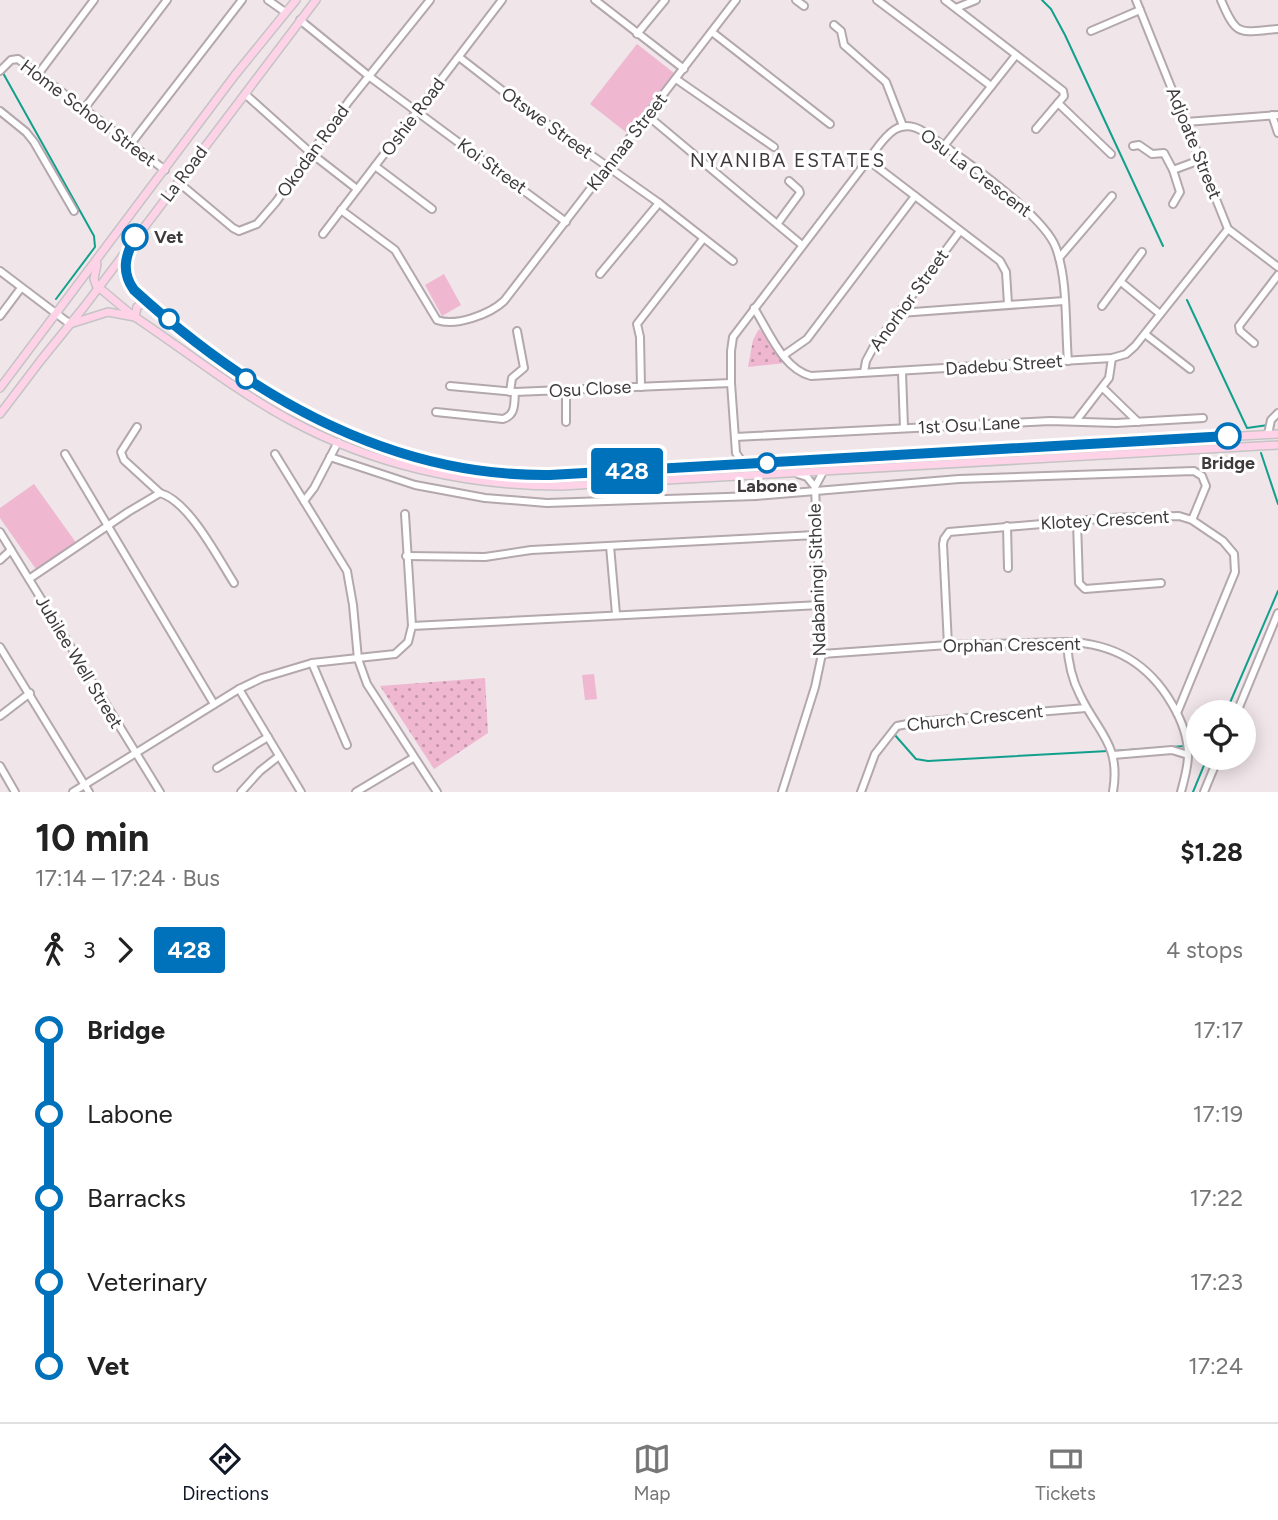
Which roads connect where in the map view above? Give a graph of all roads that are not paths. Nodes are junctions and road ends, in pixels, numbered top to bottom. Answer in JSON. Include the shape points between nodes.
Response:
{"nodes":[{"id":1,"x":94,"y":0,"type":"edge"},
{"id":2,"x":167,"y":0,"type":"edge"},
{"id":3,"x":242,"y":0,"type":"edge"},
{"id":4,"x":268,"y":0,"type":"edge"},
{"id":5,"x":296,"y":0,"type":"edge"},
{"id":6,"x":316,"y":0,"type":"edge"},
{"id":7,"x":430,"y":0,"type":"edge"},
{"id":8,"x":502,"y":0,"type":"edge"},
{"id":9,"x":595,"y":0,"type":"edge"},
{"id":10,"x":665,"y":0,"type":"edge"},
{"id":11,"x":736,"y":0,"type":"edge"},
{"id":12,"x":796,"y":0,"type":"edge"},
{"id":13,"x":877,"y":0,"type":"edge"},
{"id":14,"x":946,"y":0,"type":"edge"},
{"id":15,"x":976,"y":0,"type":"edge"},
{"id":16,"x":1136,"y":0,"type":"edge"},
{"id":17,"x":1221,"y":0,"type":"edge"},
{"id":18,"x":804,"y":6,"type":"dead end"},
{"id":19,"x":956,"y":8,"type":"junction"},
{"id":20,"x":1140,"y":10,"type":"junction"},
{"id":21,"x":285,"y":12,"type":"junction"},
{"id":22,"x":300,"y":20,"type":"junction"},
{"id":23,"x":834,"y":24,"type":"dead end"},
{"id":24,"x":1278,"y":29,"type":"edge"},
{"id":25,"x":1091,"y":31,"type":"dead end"},
{"id":26,"x":712,"y":32,"type":"junction"},
{"id":27,"x":637,"y":34,"type":"junction"},
{"id":28,"x":1016,"y":55,"type":"junction"},
{"id":29,"x":459,"y":57,"type":"junction"},
{"id":30,"x":684,"y":69,"type":"junction"},
{"id":31,"x":0,"y":71,"type":"edge"},
{"id":32,"x":38,"y":73,"type":"junction"},
{"id":33,"x":370,"y":77,"type":"junction"},
{"id":34,"x":676,"y":79,"type":"junction"},
{"id":35,"x":990,"y":86,"type":"junction"},
{"id":36,"x":245,"y":94,"type":"junction"},
{"id":37,"x":1058,"y":103,"type":"junction"},
{"id":38,"x":85,"y":109,"type":"junction"},
{"id":39,"x":0,"y":111,"type":"edge"},
{"id":40,"x":417,"y":112,"type":"junction"},
{"id":41,"x":1275,"y":115,"type":"edge"},
{"id":42,"x":648,"y":116,"type":"junction"},
{"id":43,"x":1186,"y":121,"type":"junction"},
{"id":44,"x":830,"y":124,"type":"dead end"},
{"id":45,"x":903,"y":126,"type":"junction"},
{"id":46,"x":1036,"y":129,"type":"dead end"},
{"id":47,"x":1278,"y":134,"type":"edge"},
{"id":48,"x":191,"y":137,"type":"junction"},
{"id":49,"x":130,"y":145,"type":"junction"},
{"id":50,"x":944,"y":146,"type":"junction"},
{"id":51,"x":1133,"y":146,"type":"dead end"},
{"id":52,"x":204,"y":147,"type":"junction"},
{"id":53,"x":774,"y":147,"type":"dead end"},
{"id":54,"x":312,"y":154,"type":"junction"},
{"id":55,"x":1111,"y":154,"type":"dead end"},
{"id":56,"x":868,"y":160,"type":"junction"},
{"id":57,"x":1200,"y":160,"type":"junction"},
{"id":58,"x":375,"y":166,"type":"junction"},
{"id":59,"x":608,"y":167,"type":"junction"},
{"id":60,"x":165,"y":170,"type":"junction"},
{"id":61,"x":1173,"y":170,"type":"junction"},
{"id":62,"x":789,"y":181,"type":"dead end"},
{"id":63,"x":178,"y":182,"type":"junction"},
{"id":64,"x":357,"y":189,"type":"junction"},
{"id":65,"x":915,"y":196,"type":"junction"},
{"id":66,"x":1112,"y":196,"type":"dead end"},
{"id":67,"x":659,"y":203,"type":"junction"},
{"id":68,"x":1173,"y":204,"type":"dead end"},
{"id":69,"x":432,"y":209,"type":"dead end"},
{"id":70,"x":341,"y":210,"type":"junction"},
{"id":71,"x":74,"y":211,"type":"dead end"},
{"id":72,"x":566,"y":222,"type":"junction"},
{"id":73,"x":778,"y":223,"type":"junction"},
{"id":74,"x":1228,"y":229,"type":"junction"},
{"id":75,"x":960,"y":231,"type":"junction"},
{"id":76,"x":323,"y":234,"type":"dead end"},
{"id":77,"x":703,"y":239,"type":"junction"},
{"id":78,"x":133,"y":240,"type":"junction"},
{"id":79,"x":802,"y":244,"type":"junction"},
{"id":80,"x":1142,"y":252,"type":"dead end"},
{"id":81,"x":99,"y":257,"type":"junction"},
{"id":82,"x":1059,"y":258,"type":"junction"},
{"id":83,"x":733,"y":261,"type":"dead end"},
{"id":84,"x":1278,"y":267,"type":"edge"},
{"id":85,"x":0,"y":271,"type":"edge"},
{"id":86,"x":600,"y":274,"type":"dead end"},
{"id":87,"x":1278,"y":275,"type":"edge"},
{"id":88,"x":1121,"y":282,"type":"junction"},
{"id":89,"x":99,"y":287,"type":"junction"},
{"id":90,"x":21,"y":288,"type":"junction"},
{"id":91,"x":1063,"y":300,"type":"junction"},
{"id":92,"x":146,"y":301,"type":"junction"},
{"id":93,"x":1008,"y":304,"type":"junction"},
{"id":94,"x":1102,"y":306,"type":"dead end"},
{"id":95,"x":754,"y":308,"type":"junction"},
{"id":96,"x":900,"y":313,"type":"junction"},
{"id":97,"x":56,"y":314,"type":"junction"},
{"id":98,"x":1160,"y":314,"type":"junction"},
{"id":99,"x":0,"y":316,"type":"edge"},
{"id":100,"x":135,"y":317,"type":"junction"},
{"id":101,"x":70,"y":324,"type":"junction"},
{"id":102,"x":517,"y":331,"type":"dead end"},
{"id":103,"x":1145,"y":334,"type":"junction"},
{"id":104,"x":1254,"y":343,"type":"dead end"},
{"id":105,"x":784,"y":355,"type":"junction"},
{"id":106,"x":1112,"y":358,"type":"junction"},
{"id":107,"x":1068,"y":361,"type":"junction"},
{"id":108,"x":1190,"y":369,"type":"dead end"},
{"id":109,"x":864,"y":372,"type":"junction"},
{"id":110,"x":902,"y":372,"type":"junction"},
{"id":111,"x":731,"y":383,"type":"junction"},
{"id":112,"x":450,"y":386,"type":"dead end"},
{"id":113,"x":641,"y":387,"type":"junction"},
{"id":114,"x":0,"y":388,"type":"edge"},
{"id":115,"x":1103,"y":388,"type":"junction"},
{"id":116,"x":566,"y":391,"type":"junction"},
{"id":117,"x":513,"y":392,"type":"junction"},
{"id":118,"x":436,"y":412,"type":"dead end"},
{"id":119,"x":1278,"y":413,"type":"edge"},
{"id":120,"x":0,"y":414,"type":"edge"},
{"id":121,"x":1203,"y":418,"type":"dead end"},
{"id":122,"x":1076,"y":421,"type":"junction"},
{"id":123,"x":566,"y":422,"type":"dead end"},
{"id":124,"x":1138,"y":422,"type":"junction"},
{"id":125,"x":137,"y":427,"type":"dead end"},
{"id":126,"x":1269,"y":427,"type":"junction"},
{"id":127,"x":904,"y":428,"type":"junction"},
{"id":128,"x":1278,"y":434,"type":"edge"},
{"id":129,"x":735,"y":437,"type":"junction"},
{"id":130,"x":1154,"y":440,"type":"junction"},
{"id":131,"x":338,"y":442,"type":"junction"},
{"id":132,"x":1278,"y":446,"type":"edge"},
{"id":133,"x":1155,"y":452,"type":"junction"},
{"id":134,"x":736,"y":453,"type":"junction"},
{"id":135,"x":65,"y":454,"type":"dead end"},
{"id":136,"x":275,"y":454,"type":"dead end"},
{"id":137,"x":330,"y":457,"type":"junction"},
{"id":138,"x":429,"y":460,"type":"junction"},
{"id":139,"x":743,"y":463,"type":"junction"},
{"id":140,"x":729,"y":464,"type":"junction"},
{"id":141,"x":427,"y":471,"type":"junction"},
{"id":142,"x":822,"y":472,"type":"junction"},
{"id":143,"x":796,"y":473,"type":"junction"},
{"id":144,"x":815,"y":490,"type":"junction"},
{"id":145,"x":160,"y":493,"type":"junction"},
{"id":146,"x":304,"y":501,"type":"junction"},
{"id":147,"x":405,"y":514,"type":"dead end"},
{"id":148,"x":1192,"y":520,"type":"junction"},
{"id":149,"x":1077,"y":522,"type":"junction"},
{"id":150,"x":109,"y":526,"type":"junction"},
{"id":151,"x":1007,"y":526,"type":"junction"},
{"id":152,"x":0,"y":532,"type":"edge"},
{"id":153,"x":816,"y":535,"type":"junction"},
{"id":154,"x":610,"y":546,"type":"junction"},
{"id":155,"x":11,"y":550,"type":"junction"},
{"id":156,"x":406,"y":556,"type":"junction"},
{"id":157,"x":0,"y":560,"type":"edge"},
{"id":158,"x":1008,"y":568,"type":"dead end"},
{"id":159,"x":29,"y":579,"type":"junction"},
{"id":160,"x":234,"y":583,"type":"dead end"},
{"id":161,"x":1161,"y":583,"type":"dead end"},
{"id":162,"x":820,"y":605,"type":"junction"},
{"id":163,"x":1278,"y":613,"type":"edge"},
{"id":164,"x":616,"y":614,"type":"junction"},
{"id":165,"x":412,"y":626,"type":"junction"},
{"id":166,"x":1067,"y":642,"type":"junction"},
{"id":167,"x":948,"y":645,"type":"junction"},
{"id":168,"x":0,"y":647,"type":"edge"},
{"id":169,"x":822,"y":653,"type":"junction"},
{"id":170,"x":358,"y":659,"type":"junction"},
{"id":171,"x":312,"y":663,"type":"junction"},
{"id":172,"x":239,"y":689,"type":"junction"},
{"id":173,"x":30,"y":693,"type":"junction"},
{"id":174,"x":1242,"y":700,"type":"edge"},
{"id":175,"x":214,"y":704,"type":"junction"},
{"id":176,"x":1086,"y":708,"type":"junction"},
{"id":177,"x":1177,"y":713,"type":"junction"},
{"id":178,"x":0,"y":716,"type":"edge"},
{"id":179,"x":268,"y":737,"type":"junction"},
{"id":180,"x":1186,"y":741,"type":"edge"},
{"id":181,"x":347,"y":745,"type":"dead end"},
{"id":182,"x":136,"y":754,"type":"junction"},
{"id":183,"x":1186,"y":754,"type":"edge"},
{"id":184,"x":1113,"y":755,"type":"junction"},
{"id":185,"x":279,"y":756,"type":"junction"},
{"id":186,"x":413,"y":758,"type":"junction"},
{"id":187,"x":1186,"y":765,"type":"edge"},
{"id":188,"x":0,"y":766,"type":"edge"},
{"id":189,"x":217,"y":768,"type":"dead end"},
{"id":190,"x":1214,"y":770,"type":"edge"},
{"id":191,"x":87,"y":789,"type":"edge"},
{"id":192,"x":368,"y":789,"type":"edge"},
{"id":193,"x":15,"y":792,"type":"edge"},
{"id":194,"x":73,"y":792,"type":"edge"},
{"id":195,"x":160,"y":792,"type":"edge"},
{"id":196,"x":241,"y":792,"type":"edge"},
{"id":197,"x":301,"y":792,"type":"edge"},
{"id":198,"x":356,"y":792,"type":"edge"},
{"id":199,"x":437,"y":792,"type":"edge"},
{"id":200,"x":782,"y":792,"type":"edge"},
{"id":201,"x":861,"y":792,"type":"edge"},
{"id":202,"x":1113,"y":792,"type":"edge"},
{"id":203,"x":1181,"y":792,"type":"edge"},
{"id":204,"x":1204,"y":792,"type":"edge"}],
"edges":[{"from":1,"to":32,"type":"street"},
{"from":2,"to":38,"type":"street"},
{"from":3,"to":49,"type":"street"},
{"from":4,"to":21,"type":"street"},
{"from":5,"to":21,"type":"main road","name":"La Road"},
{"from":6,"to":22,"type":"main road","name":"La Road"},
{"from":7,"to":33,"type":"street","name":"Okodan Road"},
{"from":8,"to":29,"type":"street","name":"Oshie Road"},
{"from":9,"to":27,"type":"street"},
{"from":10,"to":27,"type":"street"},
{"from":11,"to":26,"type":"street","name":"Klannaa Street"},
{"from":12,"to":18,"type":"street"},
{"from":13,"to":35,"type":"street"},
{"from":14,"to":19,"type":"street"},
{"from":15,"to":19,"type":"street"},
{"from":16,"to":20,"type":"street","name":"Adjoate Street"},
{"from":17,"to":24,"type":"street","via":[[1237,29]]},
{"from":19,"to":28,"type":"street"},
{"from":20,"to":25,"type":"street"},
{"from":20,"to":43,"type":"street","name":"Adjoate Street"},
{"from":21,"to":48,"type":"main road","name":"La Road"},
{"from":22,"to":33,"type":"street","name":"Koi Street"},
{"from":22,"to":36,"type":"main road","name":"La Road"},
{"from":23,"to":45,"type":"street","via":[[844,45],[886,82]]},
{"from":26,"to":30,"type":"street","name":"Klannaa Street"},
{"from":26,"to":44,"type":"street"},
{"from":27,"to":30,"type":"street"},
{"from":28,"to":35,"type":"street"},
{"from":28,"to":37,"type":"street","via":[[1063,91]]},
{"from":29,"to":40,"type":"street","name":"Oshie Road"},
{"from":29,"to":59,"type":"street","name":"Otswe Street"},
{"from":30,"to":34,"type":"street","name":"Klannaa Street"},
{"from":31,"to":32,"type":"street","name":"Home School Street","via":[[11,60],[18,60]]},
{"from":32,"to":38,"type":"street","name":"Home School Street"},
{"from":33,"to":40,"type":"street","name":"Koi Street"},
{"from":33,"to":54,"type":"street","name":"Okodan Road"},
{"from":34,"to":42,"type":"street","name":"Klannaa Street"},
{"from":34,"to":53,"type":"street"},
{"from":35,"to":50,"type":"street"},
{"from":36,"to":52,"type":"main road","name":"La Road"},
{"from":36,"to":54,"type":"street"},
{"from":37,"to":46,"type":"street"},
{"from":37,"to":55,"type":"street"},
{"from":38,"to":49,"type":"street","name":"Home School Street"},
{"from":39,"to":71,"type":"street","via":[[34,142]]},
{"from":40,"to":58,"type":"street","name":"Oshie Road"},
{"from":40,"to":72,"type":"street","name":"Koi Street"},
{"from":41,"to":43,"type":"street"},
{"from":41,"to":47,"type":"street"},
{"from":42,"to":59,"type":"street","name":"Klannaa Street"},
{"from":42,"to":73,"type":"street"},
{"from":43,"to":57,"type":"street","name":"Adjoate Street"},
{"from":45,"to":50,"type":"street","name":"Osu La Crescent","via":[[916,127]]},
{"from":45,"to":56,"type":"street","name":"Osu La Crescent","via":[[891,132]]},
{"from":48,"to":52,"type":"main road"},
{"from":48,"to":60,"type":"main road","name":"La Road"},
{"from":49,"to":60,"type":"street","name":"Home School Street"},
{"from":50,"to":82,"type":"street","name":"Osu La Crescent","via":[[1040,222],[1052,237]]},
{"from":51,"to":61,"type":"street","via":[[1152,154],[1164,152]]},
{"from":52,"to":63,"type":"main road","name":"La Road"},
{"from":54,"to":63,"type":"street","name":"Okodan Road","via":[[257,224],[239,231]]},
{"from":54,"to":64,"type":"street"},
{"from":56,"to":65,"type":"street"},
{"from":56,"to":79,"type":"street","name":"Osu La Crescent"},
{"from":57,"to":61,"type":"street"},
{"from":57,"to":74,"type":"street","name":"Adjoate Street"},
{"from":58,"to":64,"type":"street","name":"Oshie Road"},
{"from":58,"to":69,"type":"street"},
{"from":59,"to":67,"type":"street","name":"Otswe Street"},
{"from":59,"to":72,"type":"street","name":"Klannaa Street"},
{"from":60,"to":81,"type":"main road","name":"La Road"},
{"from":61,"to":68,"type":"street","via":[[1180,192]]},
{"from":62,"to":73,"type":"street","via":[[800,193]]},
{"from":63,"to":78,"type":"main road","name":"La Road"},
{"from":64,"to":70,"type":"street","name":"Oshie Road"},
{"from":65,"to":75,"type":"street"},
{"from":65,"to":105,"type":"street","via":[[807,339]]},
{"from":66,"to":82,"type":"street"},
{"from":67,"to":77,"type":"street","name":"Otswe Street"},
{"from":67,"to":86,"type":"street"},
{"from":70,"to":72,"type":"street","name":"Klannaa Street","via":[[395,250],[442,322],[491,311],[505,301]]},
{"from":70,"to":76,"type":"street","name":"Oshie Road"},
{"from":73,"to":79,"type":"street"},
{"from":74,"to":84,"type":"street"},
{"from":74,"to":98,"type":"street","name":"Dadebu Street"},
{"from":75,"to":93,"type":"street","via":[[1003,266]]},
{"from":75,"to":96,"type":"street","name":"Anorhor Street"},
{"from":77,"to":83,"type":"street","name":"Otswe Street"},
{"from":77,"to":113,"type":"street","via":[[637,324]]},
{"from":78,"to":89,"type":"main road","name":"La Road"},
{"from":78,"to":92,"type":"main road","via":[[124,272]]},
{"from":79,"to":95,"type":"street","name":"Osu La Crescent"},
{"from":80,"to":88,"type":"street"},
{"from":81,"to":89,"type":"main road","via":[[93,279]]},
{"from":81,"to":97,"type":"main road","name":"La Road"},
{"from":82,"to":91,"type":"street","name":"Osu La Crescent"},
{"from":85,"to":90,"type":"street"},
{"from":87,"to":104,"type":"street","via":[[1239,326]]},
{"from":88,"to":94,"type":"street"},
{"from":88,"to":98,"type":"street"},
{"from":89,"to":100,"type":"main road"},
{"from":89,"to":101,"type":"main road","name":"La Road"},
{"from":90,"to":97,"type":"street"},
{"from":90,"to":99,"type":"street"},
{"from":91,"to":93,"type":"street"},
{"from":91,"to":107,"type":"street","name":"Osu La Crescent"},
{"from":92,"to":100,"type":"main road","via":[[137,307]]},
{"from":92,"to":138,"type":"main road","via":[[199,344],[304,414],[373,444]]},
{"from":93,"to":96,"type":"street"},
{"from":95,"to":105,"type":"street","name":"Dadebu Street"},
{"from":95,"to":111,"type":"street","name":"Osu La Crescent","via":[[733,337]]},
{"from":96,"to":109,"type":"street","name":"Anorhor Street","via":[[873,348]]},
{"from":97,"to":101,"type":"street"},
{"from":97,"to":114,"type":"main road","name":"La Road"},
{"from":98,"to":103,"type":"street","name":"Dadebu Street"},
{"from":100,"to":101,"type":"main road","via":[[108,312]]},
{"from":100,"to":131,"type":"main road","via":[[289,419]]},
{"from":101,"to":120,"type":"main road","name":"La Road"},
{"from":102,"to":117,"type":"street","via":[[524,368],[512,378]]},
{"from":103,"to":106,"type":"street","name":"Dadebu Street","via":[[1126,354]]},
{"from":103,"to":108,"type":"street"},
{"from":105,"to":109,"type":"street","name":"Dadebu Street","via":[[798,373],[811,376]]},
{"from":106,"to":107,"type":"street","name":"Dadebu Street"},
{"from":106,"to":115,"type":"street","via":[[1112,371]]},
{"from":107,"to":110,"type":"street","name":"Dadebu Street"},
{"from":109,"to":110,"type":"street","name":"Dadebu Street"},
{"from":110,"to":127,"type":"street"},
{"from":111,"to":113,"type":"street","name":"Osu Close"},
{"from":111,"to":129,"type":"street","name":"Osu La Crescent"},
{"from":112,"to":117,"type":"street","name":"Osu Close"},
{"from":113,"to":116,"type":"street","name":"Osu Close"},
{"from":115,"to":122,"type":"street"},
{"from":115,"to":124,"type":"street"},
{"from":116,"to":117,"type":"street","name":"Osu Close"},
{"from":116,"to":123,"type":"street"},
{"from":117,"to":118,"type":"street","via":[[512,415],[503,419]]},
{"from":119,"to":126,"type":"street"},
{"from":121,"to":124,"type":"street","name":"1st Osu Lane"},
{"from":122,"to":124,"type":"street","name":"1st Osu Lane"},
{"from":122,"to":127,"type":"street","name":"1st Osu Lane"},
{"from":125,"to":145,"type":"street","via":[[121,452]]},
{"from":126,"to":128,"type":"main road"},
{"from":126,"to":130,"type":"main road"},
{"from":127,"to":129,"type":"street","name":"1st Osu Lane"},
{"from":129,"to":134,"type":"street","name":"Osu La Crescent"},
{"from":130,"to":133,"type":"main road"},
{"from":130,"to":139,"type":"main road"},
{"from":131,"to":137,"type":"street"},
{"from":131,"to":141,"type":"main road"},
{"from":132,"to":133,"type":"main road"},
{"from":133,"to":142,"type":"main road"},
{"from":134,"to":139,"type":"street"},
{"from":134,"to":140,"type":"street"},
{"from":135,"to":150,"type":"street"},
{"from":136,"to":146,"type":"street"},
{"from":137,"to":144,"type":"street","via":[[415,485],[547,503]]},
{"from":137,"to":146,"type":"street"},
{"from":138,"to":140,"type":"main road","via":[[535,475]]},
{"from":138,"to":141,"type":"main road"},
{"from":139,"to":140,"type":"main road"},
{"from":141,"to":143,"type":"main road","via":[[527,486]]},
{"from":142,"to":143,"type":"main road"},
{"from":142,"to":144,"type":"street","name":"Ndabaningi Sithole"},
{"from":143,"to":144,"type":"street","name":"Ndabaningi Sithole","via":[[807,477]]},
{"from":144,"to":148,"type":"street","via":[[959,479],[1194,471],[1202,475],[1206,486]]},
{"from":144,"to":153,"type":"street","name":"Ndabaningi Sithole"},
{"from":145,"to":150,"type":"street"},
{"from":145,"to":160,"type":"street","via":[[178,502]]},
{"from":146,"to":170,"type":"street","via":[[347,571]]},
{"from":147,"to":156,"type":"street"},
{"from":148,"to":149,"type":"street","name":"Klotey Crescent","via":[[1152,515]]},
{"from":148,"to":177,"type":"street","name":"Klotey Crescent","via":[[1223,541],[1237,562]]},
{"from":149,"to":151,"type":"street","name":"Klotey Crescent"},
{"from":149,"to":161,"type":"street","via":[[1081,587]]},
{"from":150,"to":159,"type":"street"},
{"from":150,"to":175,"type":"street"},
{"from":151,"to":158,"type":"street"},
{"from":151,"to":167,"type":"street","name":"Klotey Crescent","via":[[955,530],[944,539]]},
{"from":152,"to":155,"type":"street","name":"Jubilee Well Street"},
{"from":153,"to":154,"type":"street"},
{"from":153,"to":162,"type":"street","name":"Ndabaningi Sithole"},
{"from":154,"to":156,"type":"street","via":[[485,557]]},
{"from":154,"to":164,"type":"street"},
{"from":155,"to":157,"type":"street"},
{"from":155,"to":159,"type":"street","name":"Jubilee Well Street"},
{"from":156,"to":165,"type":"street"},
{"from":159,"to":182,"type":"street","name":"Jubilee Well Street"},
{"from":162,"to":164,"type":"street"},
{"from":162,"to":169,"type":"street","name":"Ndabaningi Sithole"},
{"from":163,"to":174,"type":"street"},
{"from":164,"to":165,"type":"street"},
{"from":165,"to":170,"type":"street","via":[[408,642],[395,654]]},
{"from":166,"to":167,"type":"street","name":"Orphan Crescent"},
{"from":166,"to":176,"type":"street","via":[[1073,679]]},
{"from":166,"to":177,"type":"street","name":"Orphan Crescent","via":[[1098,645],[1132,660],[1159,684]]},
{"from":167,"to":169,"type":"street","name":"Orphan Crescent"},
{"from":168,"to":173,"type":"street"},
{"from":169,"to":200,"type":"street","name":"Ndabaningi Sithole","via":[[816,687]]},
{"from":170,"to":171,"type":"street"},
{"from":170,"to":186,"type":"street","via":[[367,684]]},
{"from":171,"to":172,"type":"street"},
{"from":171,"to":181,"type":"street"},
{"from":172,"to":175,"type":"street"},
{"from":172,"to":179,"type":"street"},
{"from":173,"to":178,"type":"street"},
{"from":173,"to":191,"type":"street"},
{"from":175,"to":182,"type":"street"},
{"from":176,"to":184,"type":"street"},
{"from":176,"to":201,"type":"street","name":"Church Crescent","via":[[897,726],[875,754]]},
{"from":177,"to":180,"type":"street","name":"Orphan Crescent"},
{"from":179,"to":185,"type":"street"},
{"from":179,"to":189,"type":"street"},
{"from":182,"to":191,"type":"street"},
{"from":182,"to":195,"type":"street","name":"Jubilee Well Street"},
{"from":183,"to":184,"type":"street","via":[[1171,750]]},
{"from":184,"to":202,"type":"street"},
{"from":185,"to":196,"type":"street"},
{"from":185,"to":197,"type":"street"},
{"from":186,"to":192,"type":"street"},
{"from":186,"to":199,"type":"street"},
{"from":187,"to":203,"type":"street","name":"Orphan Crescent"},
{"from":188,"to":193,"type":"street"},
{"from":190,"to":204,"type":"street"},
{"from":191,"to":194,"type":"street"},
{"from":192,"to":198,"type":"street"}]}
